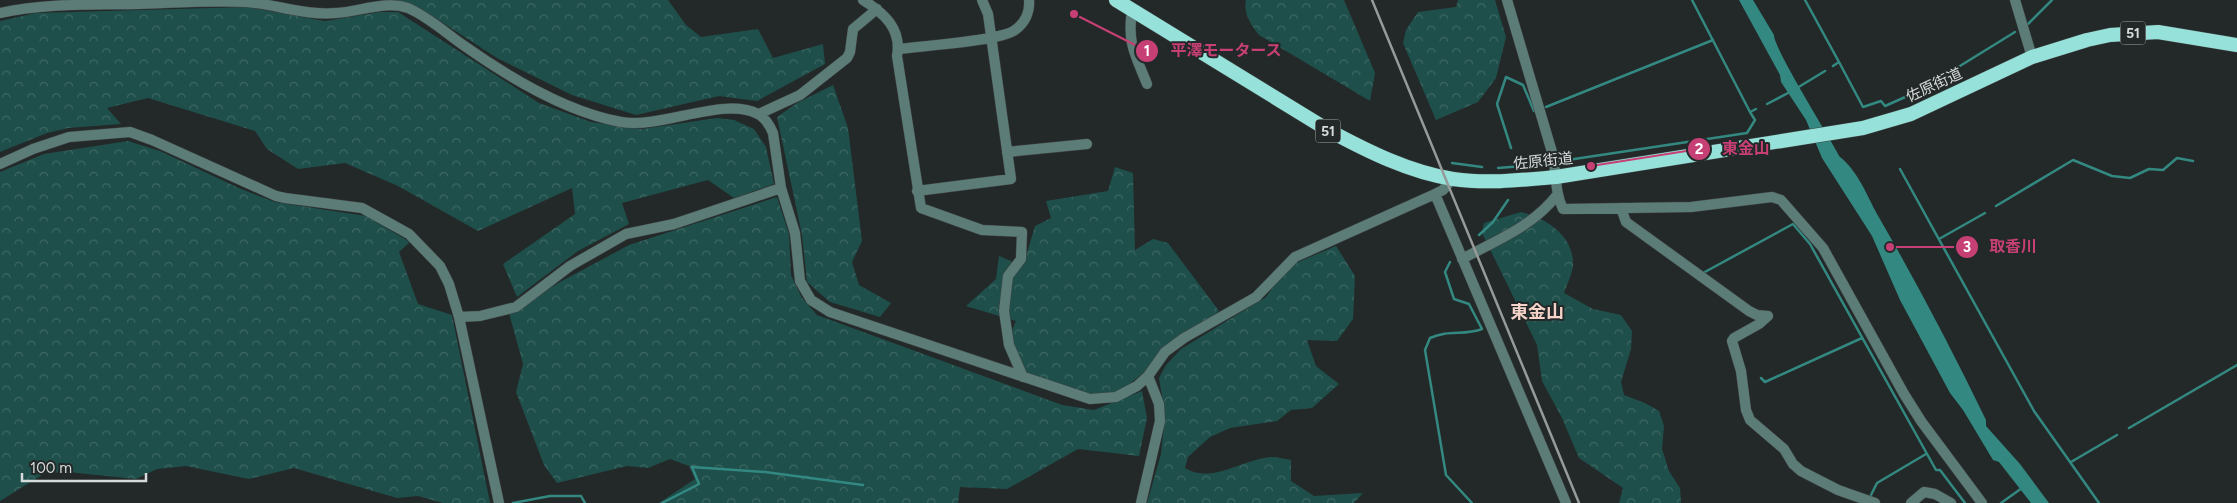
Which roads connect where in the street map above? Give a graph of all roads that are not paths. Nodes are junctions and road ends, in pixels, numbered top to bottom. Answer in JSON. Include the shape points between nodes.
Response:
{"nodes":[{"id":1,"x":863,"y":0,"type":"edge"},
{"id":2,"x":982,"y":0,"type":"edge"},
{"id":3,"x":1029,"y":0,"type":"edge"},
{"id":4,"x":1116,"y":0,"type":"edge"},
{"id":5,"x":1507,"y":0,"type":"edge"},
{"id":6,"x":2015,"y":0,"type":"edge"},
{"id":7,"x":877,"y":9,"type":"junction"},
{"id":8,"x":1132,"y":10,"type":"junction"},
{"id":9,"x":0,"y":13,"type":"edge"},
{"id":10,"x":991,"y":38,"type":"junction"},
{"id":11,"x":2237,"y":45,"type":"edge"},
{"id":12,"x":898,"y":49,"type":"junction"},
{"id":13,"x":2032,"y":57,"type":"junction"},
{"id":14,"x":1147,"y":84,"type":"dead end"},
{"id":15,"x":759,"y":114,"type":"junction"},
{"id":16,"x":1087,"y":144,"type":"dead end"},
{"id":17,"x":1007,"y":152,"type":"junction"},
{"id":18,"x":0,"y":164,"type":"edge"},
{"id":19,"x":1556,"y":177,"type":"junction"},
{"id":20,"x":1452,"y":179,"type":"junction"},
{"id":21,"x":781,"y":188,"type":"junction"},
{"id":22,"x":917,"y":191,"type":"junction"},
{"id":23,"x":1435,"y":194,"type":"junction"},
{"id":24,"x":1557,"y":195,"type":"junction"},
{"id":25,"x":1621,"y":208,"type":"junction"},
{"id":26,"x":1462,"y":259,"type":"junction"},
{"id":27,"x":459,"y":317,"type":"junction"},
{"id":28,"x":1148,"y":376,"type":"junction"},
{"id":29,"x":1023,"y":377,"type":"junction"},
{"id":30,"x":499,"y":503,"type":"edge"},
{"id":31,"x":1141,"y":503,"type":"edge"},
{"id":32,"x":1566,"y":503,"type":"edge"},
{"id":33,"x":1875,"y":503,"type":"edge"},
{"id":34,"x":1911,"y":503,"type":"edge"},
{"id":35,"x":1951,"y":503,"type":"edge"},
{"id":36,"x":1982,"y":503,"type":"edge"}],
"edges":[{"from":1,"to":7,"type":"street"},
{"from":2,"to":10,"type":"street","via":[[988,14]]},
{"from":3,"to":10,"type":"street","via":[[1027,15],[1015,31]]},
{"from":4,"to":8,"type":"highway","name":"佐原街道","number":"51"},
{"from":5,"to":19,"type":"street","via":[[1552,152]]},
{"from":6,"to":13,"type":"street"},
{"from":7,"to":12,"type":"street","via":[[889,20]]},
{"from":7,"to":15,"type":"street","via":[[853,29],[847,58],[800,95]]},
{"from":8,"to":14,"type":"street","via":[[1131,46]]},
{"from":8,"to":20,"type":"highway","name":"佐原街道","number":"51","via":[[1328,130],[1384,158]]},
{"from":9,"to":15,"type":"street","via":[[26,8],[230,1],[335,14],[398,5],[416,12],[516,79],[603,117],[639,123],[735,108]]},
{"from":10,"to":12,"type":"street"},
{"from":10,"to":17,"type":"street"},
{"from":11,"to":13,"type":"highway","name":"佐原街道","number":"51","via":[[2194,36],[2141,32],[2087,40]]},
{"from":12,"to":22,"type":"street"},
{"from":13,"to":19,"type":"highway","name":"佐原街道","number":"51","via":[[1911,114],[1857,129]]},
{"from":15,"to":21,"type":"street","via":[[773,133]]},
{"from":16,"to":17,"type":"street"},
{"from":17,"to":22,"type":"street","via":[[1011,179]]},
{"from":18,"to":27,"type":"street","via":[[69,137],[130,132],[276,196],[362,208],[409,234],[430,254],[449,284]]},
{"from":19,"to":20,"type":"highway","name":"佐原街道","number":"51","via":[[1513,181]]},
{"from":19,"to":24,"type":"street"},
{"from":20,"to":23,"type":"street"},
{"from":21,"to":27,"type":"street","via":[[674,224],[626,234],[570,266],[516,307],[480,316]]},
{"from":21,"to":29,"type":"street","via":[[795,233],[800,281],[810,300],[830,312]]},
{"from":22,"to":29,"type":"street","via":[[921,208],[982,230],[1022,232],[1021,260],[1008,276],[1004,311],[1009,345]]},
{"from":23,"to":26,"type":"street"},
{"from":23,"to":28,"type":"street","via":[[1294,257],[1256,297],[1165,352]]},
{"from":24,"to":25,"type":"street","via":[[1563,209]]},
{"from":24,"to":26,"type":"street","via":[[1548,207],[1508,237]]},
{"from":25,"to":33,"type":"street","via":[[1626,222],[1749,311],[1768,316],[1732,342],[1750,420],[1784,449],[1801,471],[1838,490]]},
{"from":25,"to":36,"type":"street","via":[[1691,207],[1772,197],[1781,200],[1823,248],[1904,394]]},
{"from":26,"to":32,"type":"street"},
{"from":27,"to":30,"type":"street"},
{"from":28,"to":29,"type":"street","via":[[1126,393],[1105,399],[1078,396]]},
{"from":28,"to":31,"type":"street","via":[[1159,404],[1160,421]]},
{"from":34,"to":35,"type":"street","via":[[1924,492]]}]}
